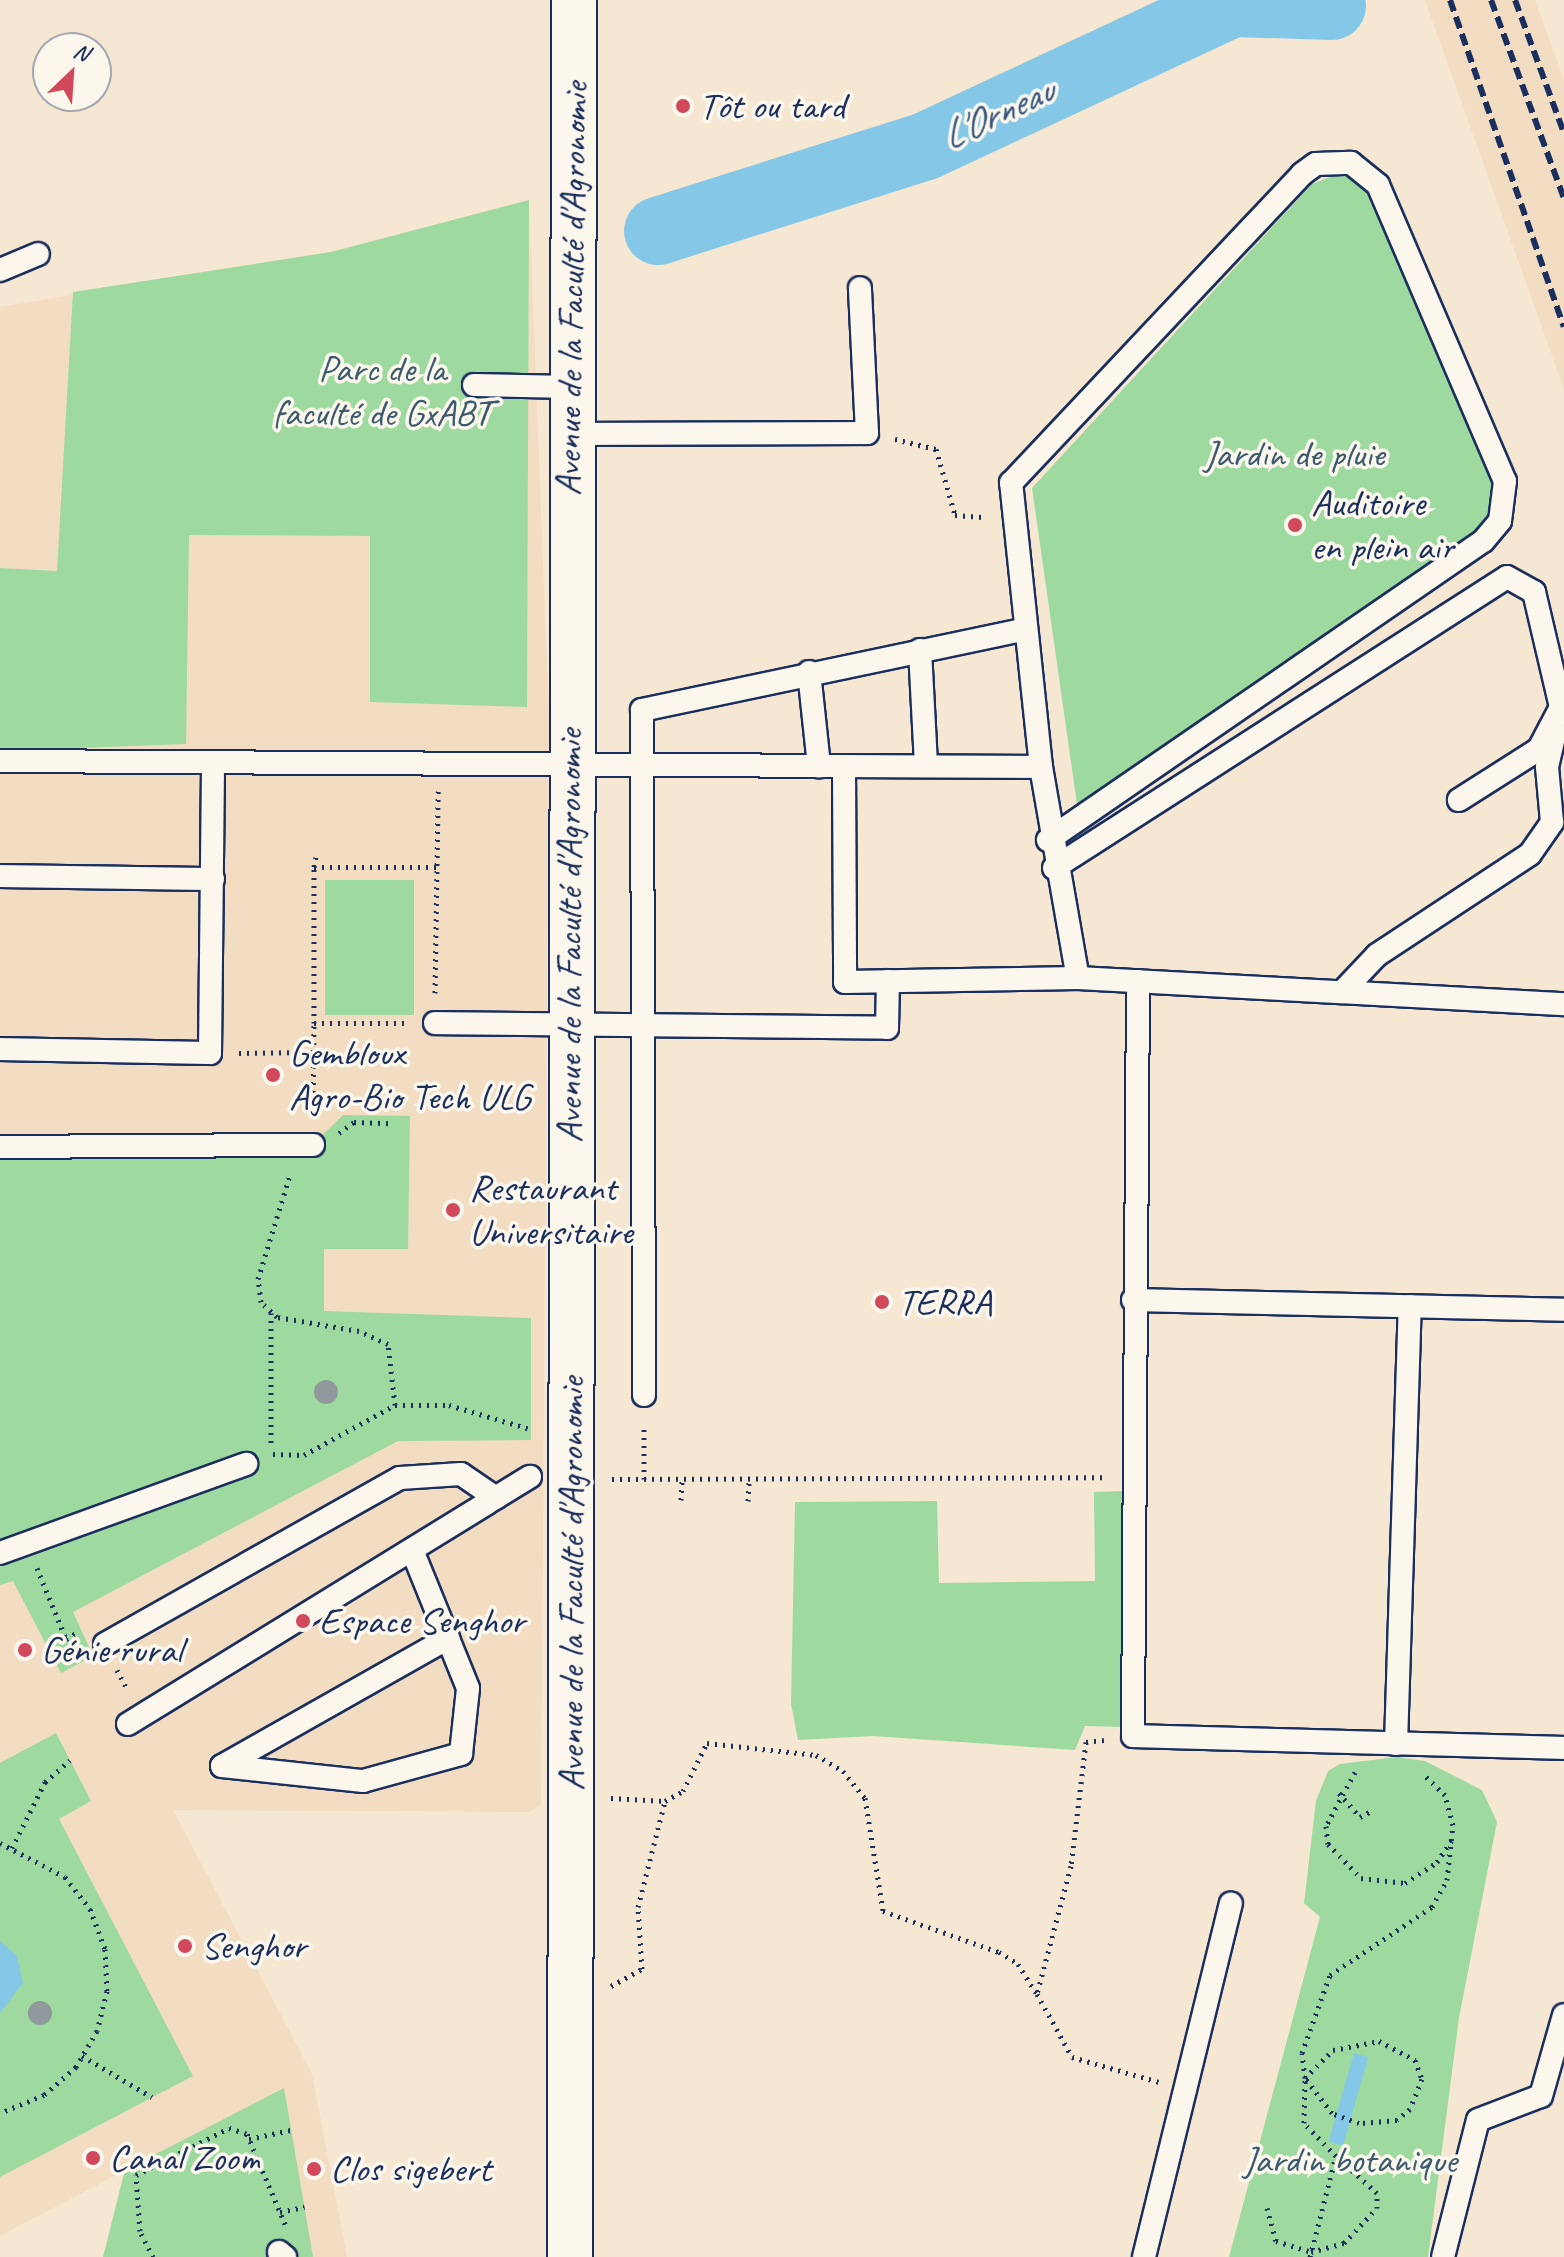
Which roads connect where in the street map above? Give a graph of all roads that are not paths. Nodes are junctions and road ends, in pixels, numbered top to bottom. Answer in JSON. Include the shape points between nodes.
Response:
{"nodes":[{"id":1,"x":574,"y":0,"type":"edge"},
{"id":2,"x":38,"y":254,"type":"dead end"},
{"id":3,"x":0,"y":270,"type":"edge"},
{"id":4,"x":860,"y":288,"type":"dead end"},
{"id":5,"x":474,"y":385,"type":"dead end"},
{"id":6,"x":571,"y":387,"type":"junction"},
{"id":7,"x":570,"y":434,"type":"junction"},
{"id":8,"x":1026,"y":629,"type":"junction"},
{"id":9,"x":920,"y":650,"type":"junction"},
{"id":10,"x":809,"y":672,"type":"junction"},
{"id":11,"x":1556,"y":727,"type":"junction"},
{"id":12,"x":0,"y":761,"type":"edge"},
{"id":13,"x":213,"y":763,"type":"junction"},
{"id":14,"x":567,"y":765,"type":"junction"},
{"id":15,"x":819,"y":766,"type":"junction"},
{"id":16,"x":844,"y":766,"type":"junction"},
{"id":17,"x":926,"y":766,"type":"junction"},
{"id":18,"x":1041,"y":767,"type":"junction"},
{"id":19,"x":642,"y":769,"type":"junction"},
{"id":20,"x":1459,"y":800,"type":"dead end"},
{"id":21,"x":1048,"y":840,"type":"junction"},
{"id":22,"x":1054,"y":868,"type":"junction"},
{"id":23,"x":0,"y":876,"type":"edge"},
{"id":24,"x":213,"y":879,"type":"junction"},
{"id":25,"x":1078,"y":978,"type":"junction"},
{"id":26,"x":888,"y":981,"type":"junction"},
{"id":27,"x":1138,"y":981,"type":"junction"},
{"id":28,"x":1342,"y":992,"type":"junction"},
{"id":29,"x":1564,"y":1004,"type":"edge"},
{"id":30,"x":435,"y":1023,"type":"road end"},
{"id":31,"x":570,"y":1025,"type":"junction"},
{"id":32,"x":641,"y":1025,"type":"junction"},
{"id":33,"x":0,"y":1049,"type":"edge"},
{"id":34,"x":313,"y":1145,"type":"road end"},
{"id":35,"x":0,"y":1147,"type":"edge"},
{"id":36,"x":1133,"y":1300,"type":"junction"},
{"id":37,"x":1410,"y":1306,"type":"junction"},
{"id":38,"x":1564,"y":1310,"type":"edge"},
{"id":39,"x":644,"y":1395,"type":"road end"},
{"id":40,"x":246,"y":1464,"type":"road end"},
{"id":41,"x":551,"y":1478,"type":"junction"},
{"id":42,"x":496,"y":1498,"type":"junction"},
{"id":43,"x":412,"y":1550,"type":"junction"},
{"id":44,"x":0,"y":1553,"type":"edge"},
{"id":45,"x":448,"y":1638,"type":"junction"},
{"id":46,"x":105,"y":1644,"type":"dead end"},
{"id":47,"x":128,"y":1724,"type":"dead end"},
{"id":48,"x":1396,"y":1744,"type":"junction"},
{"id":49,"x":1564,"y":1748,"type":"edge"},
{"id":50,"x":1231,"y":1904,"type":"dead end"},
{"id":51,"x":1564,"y":2015,"type":"edge"},
{"id":52,"x":1564,"y":2058,"type":"edge"},
{"id":53,"x":1547,"y":2074,"type":"junction"},
{"id":54,"x":570,"y":2257,"type":"edge"},
{"id":55,"x":1144,"y":2257,"type":"edge"},
{"id":56,"x":1443,"y":2257,"type":"edge"}],
"edges":[{"from":1,"to":6,"type":"street","name":"Avenue de la Faculté d'Agronomie"},
{"from":2,"to":3,"type":"lane"},
{"from":4,"to":7,"type":"lane","via":[[867,433]]},
{"from":5,"to":6,"type":"lane"},
{"from":6,"to":7,"type":"street","name":"Avenue de la Faculté d'Agronomie"},
{"from":7,"to":14,"type":"street","name":"Avenue de la Faculté d'Agronomie"},
{"from":8,"to":9,"type":"lane"},
{"from":8,"to":18,"type":"lane"},
{"from":8,"to":21,"type":"lane","via":[[1011,483],[1277,197],[1316,164],[1351,163],[1366,173],[1505,481],[1500,521],[1483,541]]},
{"from":9,"to":10,"type":"lane"},
{"from":9,"to":17,"type":"lane"},
{"from":10,"to":15,"type":"lane"},
{"from":10,"to":19,"type":"lane","via":[[651,703],[642,710]]},
{"from":11,"to":20,"type":"lane","via":[[1539,749]]},
{"from":11,"to":22,"type":"lane","via":[[1561,707],[1534,592],[1507,577]]},
{"from":11,"to":28,"type":"lane","via":[[1547,767],[1552,822],[1530,854],[1377,955]]},
{"from":12,"to":13,"type":"lane"},
{"from":13,"to":14,"type":"lane"},
{"from":13,"to":24,"type":"lane"},
{"from":14,"to":19,"type":"lane"},
{"from":14,"to":31,"type":"street","name":"Avenue de la Faculté d'Agronomie"},
{"from":15,"to":16,"type":"lane"},
{"from":15,"to":19,"type":"lane"},
{"from":16,"to":17,"type":"lane"},
{"from":16,"to":26,"type":"lane","via":[[845,982]]},
{"from":17,"to":18,"type":"lane"},
{"from":18,"to":21,"type":"lane"},
{"from":19,"to":32,"type":"lane"},
{"from":21,"to":22,"type":"lane"},
{"from":22,"to":25,"type":"lane"},
{"from":23,"to":24,"type":"lane"},
{"from":24,"to":33,"type":"lane","via":[[210,1053]]},
{"from":25,"to":26,"type":"lane"},
{"from":25,"to":27,"type":"lane"},
{"from":26,"to":32,"type":"lane","via":[[887,1028]]},
{"from":27,"to":28,"type":"lane"},
{"from":27,"to":36,"type":"lane"},
{"from":28,"to":29,"type":"lane"},
{"from":30,"to":31,"type":"lane"},
{"from":31,"to":32,"type":"lane"},
{"from":31,"to":41,"type":"street","name":"Avenue de la Faculté d'Agronomie"},
{"from":32,"to":39,"type":"lane"},
{"from":34,"to":35,"type":"lane"},
{"from":36,"to":37,"type":"lane"},
{"from":36,"to":48,"type":"lane","via":[[1133,1736]]},
{"from":37,"to":38,"type":"lane"},
{"from":37,"to":48,"type":"lane"},
{"from":40,"to":44,"type":"lane"},
{"from":41,"to":42,"type":"lane"},
{"from":41,"to":54,"type":"street","name":"Avenue de la Faculté d'Agronomie","via":[[571,1796]]},
{"from":42,"to":43,"type":"lane"},
{"from":42,"to":46,"type":"lane","via":[[461,1474],[400,1478]]},
{"from":43,"to":45,"type":"lane"},
{"from":43,"to":47,"type":"lane"},
{"from":45,"to":45,"type":"lane","via":[[468,1688],[461,1754],[363,1781],[222,1766]]},
{"from":48,"to":49,"type":"lane"},
{"from":50,"to":55,"type":"lane"},
{"from":51,"to":53,"type":"lane"},
{"from":52,"to":53,"type":"lane"},
{"from":53,"to":56,"type":"lane","via":[[1541,2096],[1478,2120]]}]}
